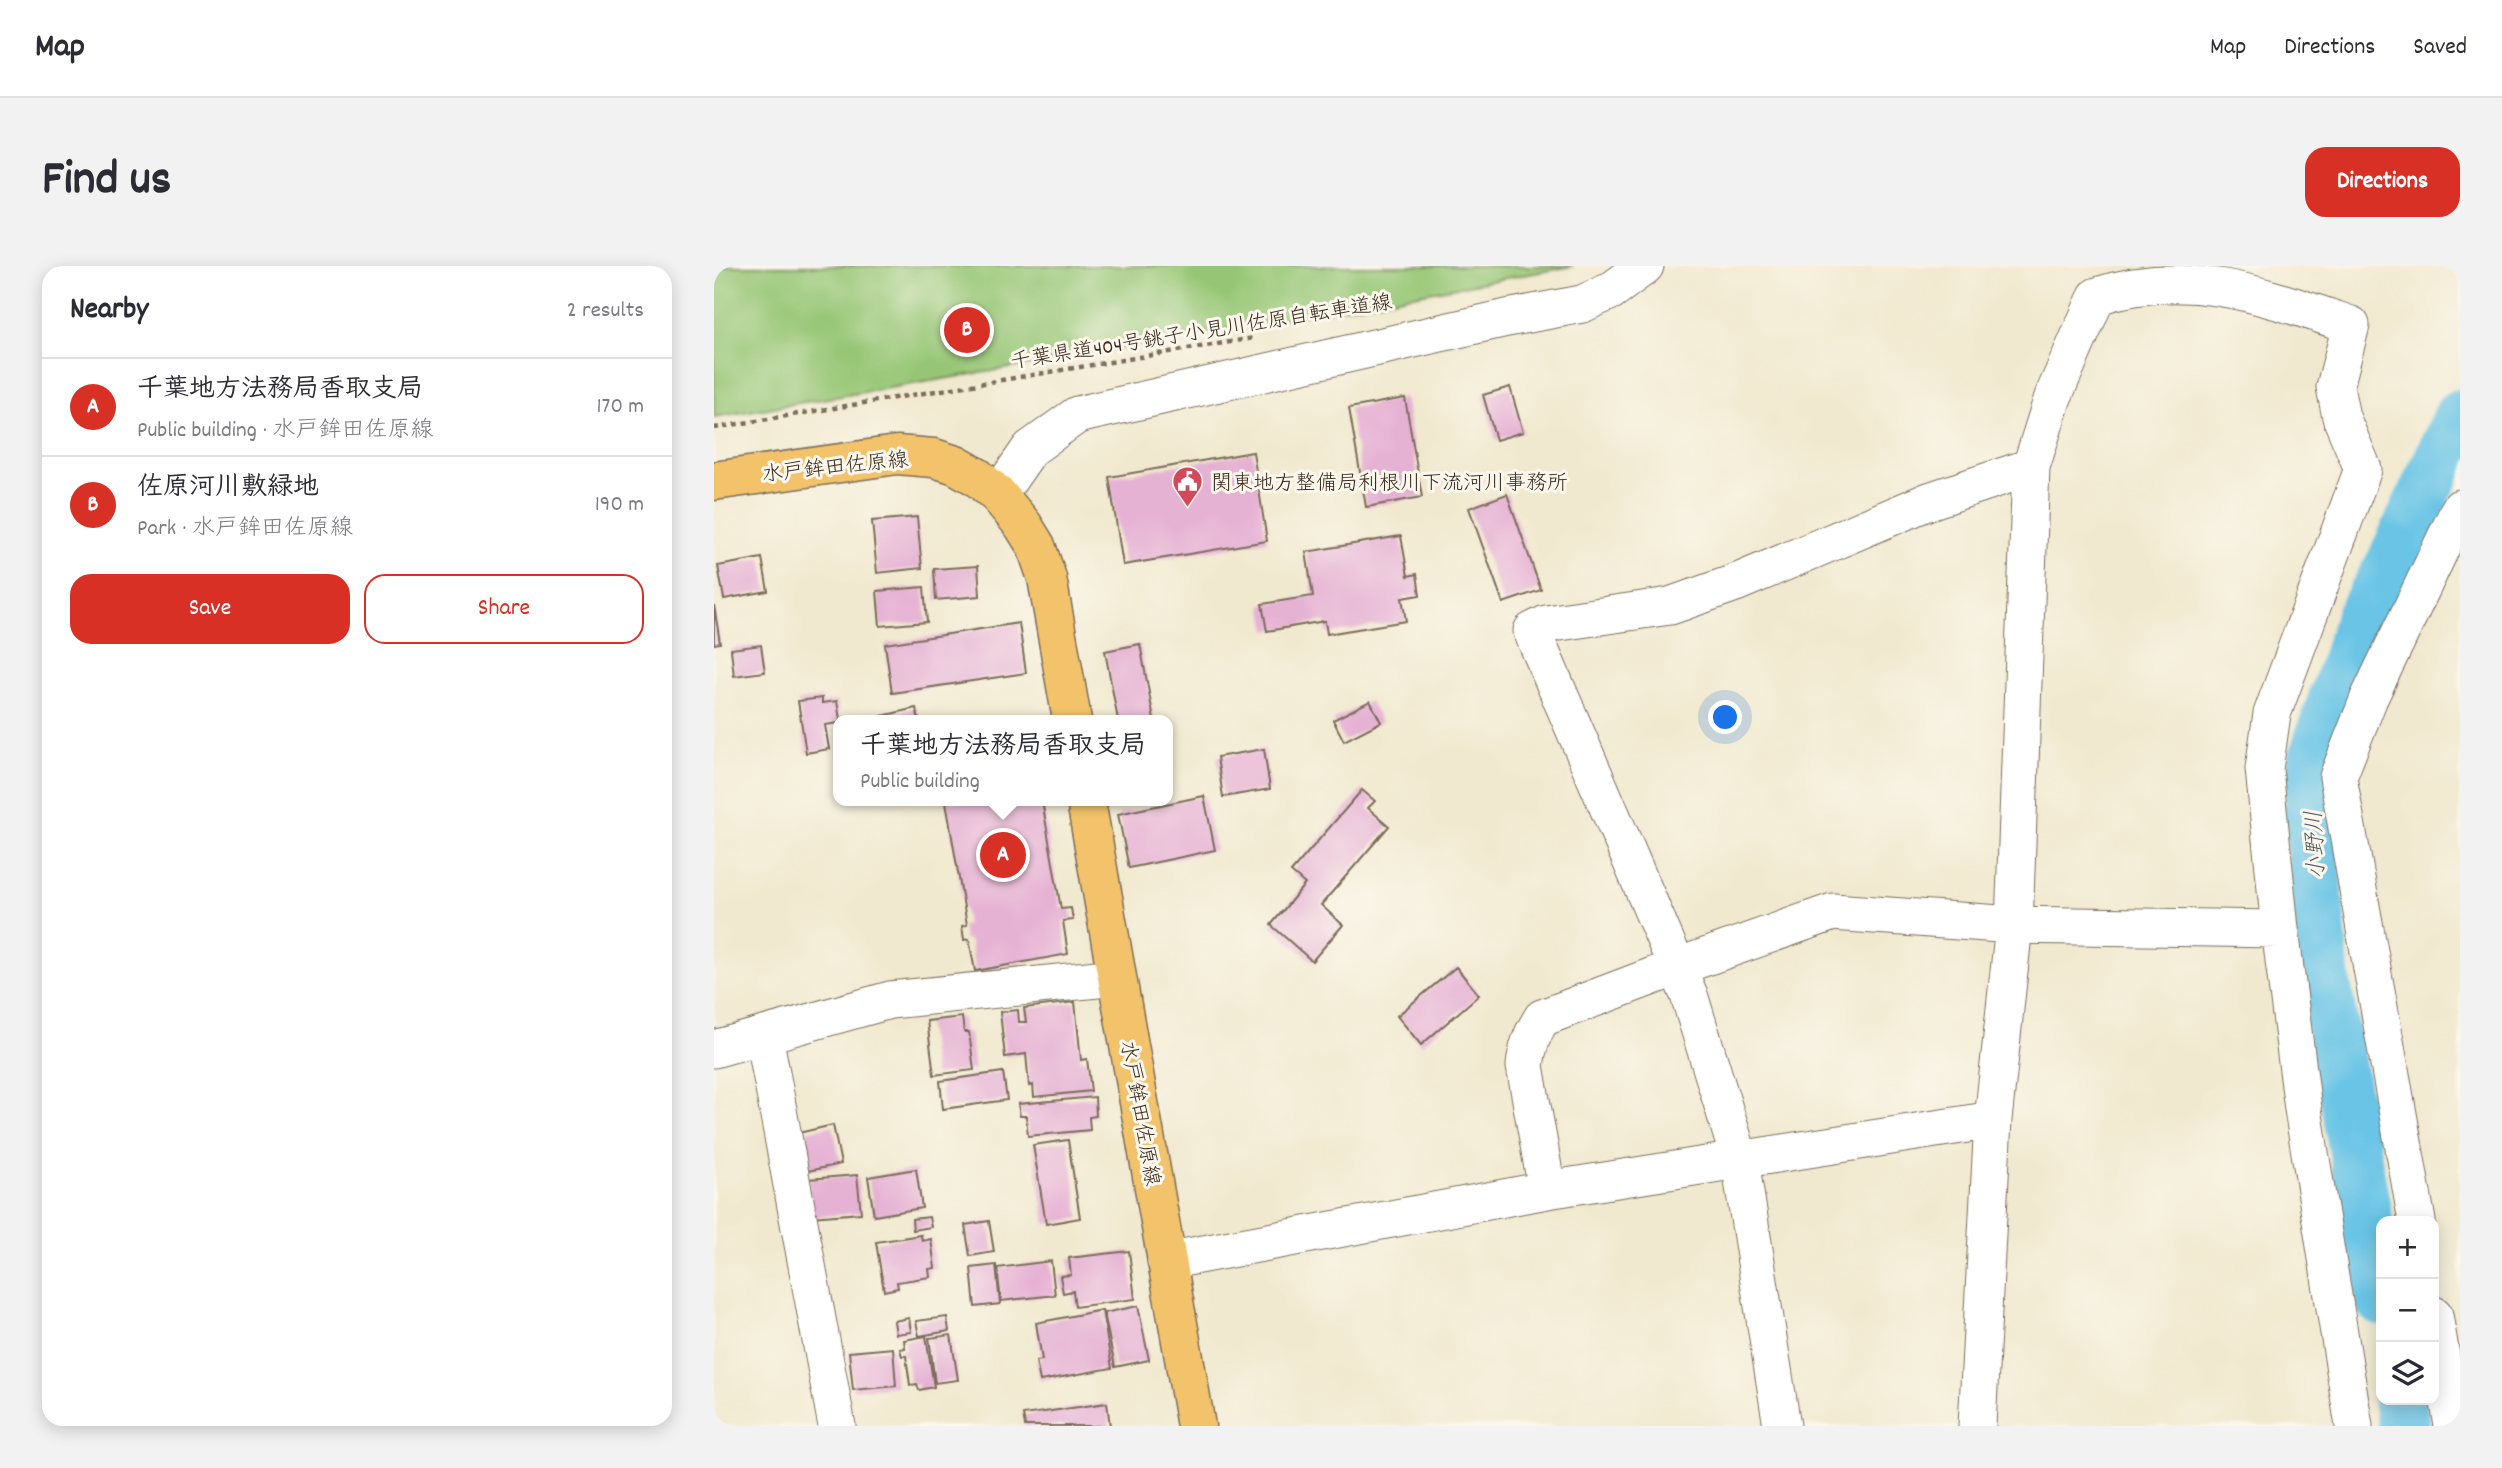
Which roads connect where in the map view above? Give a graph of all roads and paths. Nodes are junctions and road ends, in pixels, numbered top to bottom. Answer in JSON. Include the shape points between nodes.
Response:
{"nodes":[{"id":1,"x":1645,"y":266,"type":"edge"},
{"id":2,"x":1265,"y":337,"type":"dead end"},
{"id":3,"x":714,"y":428,"type":"edge"},
{"id":4,"x":2031,"y":467,"type":"junction"},
{"id":5,"x":714,"y":481,"type":"edge"},
{"id":6,"x":998,"y":495,"type":"junction"},
{"id":7,"x":2460,"y":508,"type":"edge"},
{"id":8,"x":1071,"y":715,"type":"edge"},
{"id":9,"x":1087,"y":806,"type":"edge"},
{"id":10,"x":2014,"y":925,"type":"junction"},
{"id":11,"x":2280,"y":929,"type":"junction"},
{"id":12,"x":1676,"y":967,"type":"junction"},
{"id":13,"x":1117,"y":977,"type":"junction"},
{"id":14,"x":764,"y":1035,"type":"junction"},
{"id":15,"x":714,"y":1049,"type":"edge"},
{"id":16,"x":1993,"y":1120,"type":"junction"},
{"id":17,"x":1740,"y":1161,"type":"junction"},
{"id":18,"x":1547,"y":1190,"type":"junction"},
{"id":19,"x":2416,"y":1216,"type":"edge"},
{"id":20,"x":1166,"y":1261,"type":"junction"},
{"id":21,"x":2439,"y":1342,"type":"edge"},
{"id":22,"x":837,"y":1426,"type":"edge"},
{"id":23,"x":1196,"y":1426,"type":"edge"},
{"id":24,"x":1782,"y":1426,"type":"edge"},
{"id":25,"x":1977,"y":1426,"type":"edge"},
{"id":26,"x":2354,"y":1426,"type":"edge"},
{"id":27,"x":2453,"y":1426,"type":"edge"}],
"edges":[{"from":1,"to":6,"type":"street","via":[[1611,291],[1583,304],[1077,415],[1030,449]]},
{"from":2,"to":3,"type":"path","name":"千葉県道404号銚子小見川佐原自転車道線"},
{"from":4,"to":10,"type":"street"},
{"from":4,"to":11,"type":"street","via":[[2053,397],[2097,296],[2126,286],[2206,283],[2257,294],[2351,325],[2335,387],[2341,417],[2362,469],[2272,714],[2264,769]]},
{"from":4,"to":12,"type":"street","via":[[1929,501],[1670,606],[1546,624],[1532,631]]},
{"from":5,"to":6,"type":"main road","name":"水戸鉾田佐原線","via":[[897,456],[934,458],[956,466]]},
{"from":6,"to":8,"type":"main road","name":"水戸鉾田佐原線","via":[[1036,546],[1047,578]]},
{"from":7,"to":19,"type":"street","via":[[2369,698],[2338,776]]},
{"from":9,"to":13,"type":"main road","name":"水戸鉾田佐原線"},
{"from":10,"to":11,"type":"street"},
{"from":10,"to":12,"type":"street","via":[[1833,912]]},
{"from":10,"to":16,"type":"street"},
{"from":11,"to":26,"type":"street","via":[[2303,1109]]},
{"from":12,"to":17,"type":"street","via":[[1689,995]]},
{"from":12,"to":18,"type":"street","via":[[1542,1018],[1533,1033],[1525,1066]]},
{"from":13,"to":14,"type":"street","via":[[890,1000]]},
{"from":13,"to":20,"type":"main road","name":"水戸鉾田佐原線"},
{"from":14,"to":15,"type":"street"},
{"from":14,"to":22,"type":"street"},
{"from":16,"to":17,"type":"street"},
{"from":16,"to":25,"type":"street"},
{"from":17,"to":18,"type":"street"},
{"from":17,"to":24,"type":"street"},
{"from":18,"to":20,"type":"street"},
{"from":20,"to":23,"type":"main road","name":"水戸鉾田佐原線"},
{"from":21,"to":27,"type":"street"}]}
